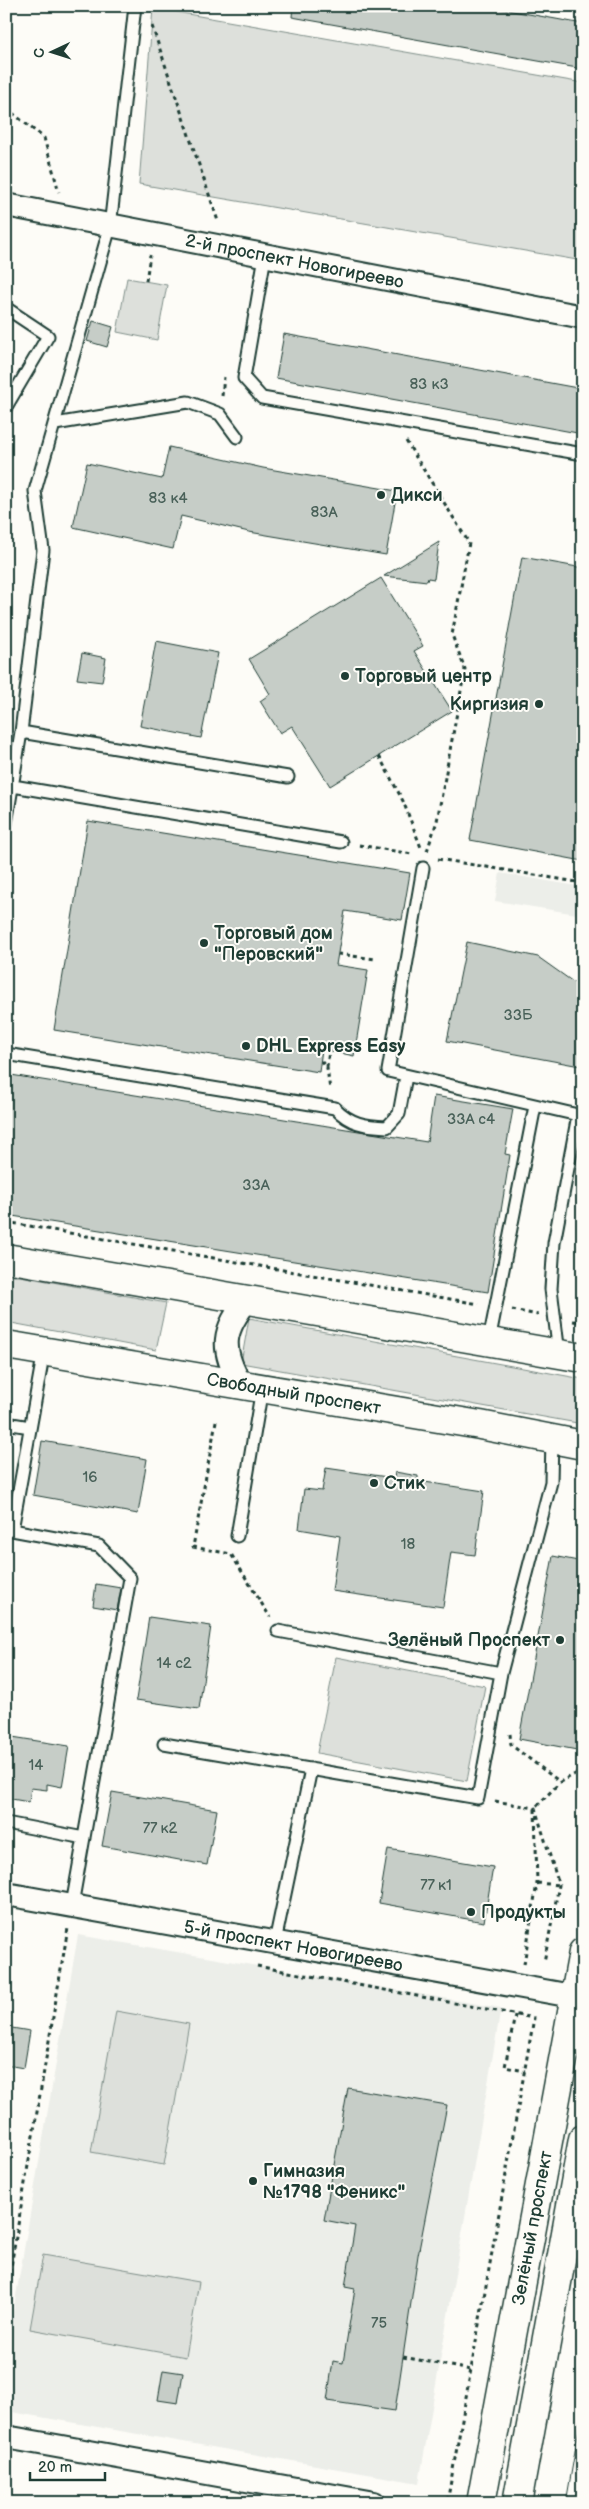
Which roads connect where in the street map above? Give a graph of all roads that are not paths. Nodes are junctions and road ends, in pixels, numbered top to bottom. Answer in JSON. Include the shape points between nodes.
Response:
{"nodes":[{"id":1,"x":135,"y":6,"type":"edge"},
{"id":2,"x":6,"y":205,"type":"edge"},
{"id":3,"x":110,"y":227,"type":"junction"},
{"id":4,"x":265,"y":256,"type":"junction"},
{"id":5,"x":6,"y":308,"type":"edge"},
{"id":6,"x":583,"y":317,"type":"edge"},
{"id":7,"x":6,"y":407,"type":"edge"},
{"id":8,"x":55,"y":424,"type":"junction"},
{"id":9,"x":237,"y":437,"type":"dead end"},
{"id":10,"x":583,"y":454,"type":"edge"},
{"id":11,"x":21,"y":732,"type":"junction"},
{"id":12,"x":288,"y":777,"type":"dead end"},
{"id":13,"x":12,"y":786,"type":"junction"},
{"id":14,"x":6,"y":824,"type":"edge"},
{"id":15,"x":341,"y":842,"type":"road end"},
{"id":16,"x":424,"y":862,"type":"road end"},
{"id":17,"x":6,"y":1054,"type":"edge"},
{"id":18,"x":406,"y":1076,"type":"junction"},
{"id":19,"x":535,"y":1106,"type":"junction"},
{"id":20,"x":6,"y":1258,"type":"edge"},
{"id":21,"x":248,"y":1299,"type":"junction"},
{"id":22,"x":489,"y":1341,"type":"junction"},
{"id":23,"x":6,"y":1344,"type":"edge"},
{"id":24,"x":44,"y":1351,"type":"junction"},
{"id":25,"x":571,"y":1356,"type":"edge"},
{"id":26,"x":251,"y":1386,"type":"junction"},
{"id":27,"x":6,"y":1423,"type":"edge"},
{"id":28,"x":30,"y":1427,"type":"junction"},
{"id":29,"x":552,"y":1439,"type":"junction"},
{"id":30,"x":583,"y":1445,"type":"edge"},
{"id":31,"x":236,"y":1536,"type":"dead end"},
{"id":32,"x":278,"y":1631,"type":"dead end"},
{"id":33,"x":501,"y":1673,"type":"junction"},
{"id":34,"x":164,"y":1744,"type":"dead end"},
{"id":35,"x":311,"y":1769,"type":"junction"},
{"id":36,"x":6,"y":1823,"type":"edge"},
{"id":37,"x":84,"y":1838,"type":"junction"},
{"id":38,"x":6,"y":1894,"type":"edge"},
{"id":39,"x":72,"y":1905,"type":"junction"},
{"id":40,"x":275,"y":1942,"type":"junction"},
{"id":41,"x":583,"y":1952,"type":"edge"},
{"id":42,"x":578,"y":1997,"type":"edge"},
{"id":43,"x":583,"y":2139,"type":"edge"},
{"id":44,"x":6,"y":2437,"type":"edge"},
{"id":45,"x":374,"y":2503,"type":"edge"},
{"id":46,"x":481,"y":2503,"type":"edge"},
{"id":47,"x":517,"y":2503,"type":"edge"}],
"edges":[{"from":1,"to":3,"type":"lane"},
{"from":2,"to":3,"type":"street","name":"2-й проспект Новогиреево"},
{"from":3,"to":4,"type":"street","name":"2-й проспект Новогиреево"},
{"from":3,"to":8,"type":"lane"},
{"from":4,"to":6,"type":"street","name":"2-й проспект Новогиреево"},
{"from":4,"to":10,"type":"lane","via":[[244,378],[262,398]]},
{"from":5,"to":7,"type":"lane","via":[[48,336]]},
{"from":8,"to":9,"type":"lane","via":[[188,402],[220,414]]},
{"from":8,"to":11,"type":"lane","via":[[35,491],[43,550]]},
{"from":11,"to":12,"type":"lane"},
{"from":11,"to":13,"type":"lane"},
{"from":13,"to":14,"type":"lane"},
{"from":13,"to":15,"type":"lane"},
{"from":16,"to":18,"type":"lane","via":[[388,1071]]},
{"from":17,"to":18,"type":"lane","via":[[335,1108],[345,1118],[363,1126],[386,1127],[399,1114]]},
{"from":18,"to":19,"type":"lane"},
{"from":19,"to":22,"type":"lane"},
{"from":19,"to":25,"type":"lane","via":[[578,1115],[554,1243],[552,1289],[555,1318]]},
{"from":20,"to":21,"type":"main road"},
{"from":21,"to":22,"type":"main road"},
{"from":21,"to":26,"type":"street","via":[[233,1317],[226,1340],[229,1364]]},
{"from":22,"to":25,"type":"main road"},
{"from":23,"to":24,"type":"main road","name":"Свободный проспект"},
{"from":24,"to":26,"type":"main road","name":"Свободный проспект"},
{"from":24,"to":28,"type":"lane"},
{"from":26,"to":29,"type":"main road","name":"Свободный проспект"},
{"from":26,"to":31,"type":"lane"},
{"from":27,"to":28,"type":"lane"},
{"from":28,"to":37,"type":"lane","via":[[12,1530],[99,1546],[130,1578]]},
{"from":29,"to":30,"type":"main road","name":"Свободный проспект"},
{"from":29,"to":33,"type":"lane","via":[[551,1482]]},
{"from":32,"to":33,"type":"lane"},
{"from":33,"to":35,"type":"lane","via":[[478,1798]]},
{"from":34,"to":35,"type":"lane"},
{"from":35,"to":40,"type":"lane"},
{"from":36,"to":37,"type":"lane"},
{"from":37,"to":39,"type":"lane"},
{"from":38,"to":39,"type":"street","name":"5-й проспект Новогиреево"},
{"from":39,"to":40,"type":"street","name":"5-й проспект Новогиреево"},
{"from":40,"to":42,"type":"street","name":"5-й проспект Новогиреево"},
{"from":41,"to":42,"type":"main road","name":"Зелёный проспект"},
{"from":42,"to":46,"type":"main road","name":"Зелёный проспект"},
{"from":43,"to":47,"type":"main road","name":"Зелёный проспект"},
{"from":44,"to":45,"type":"street"}]}
